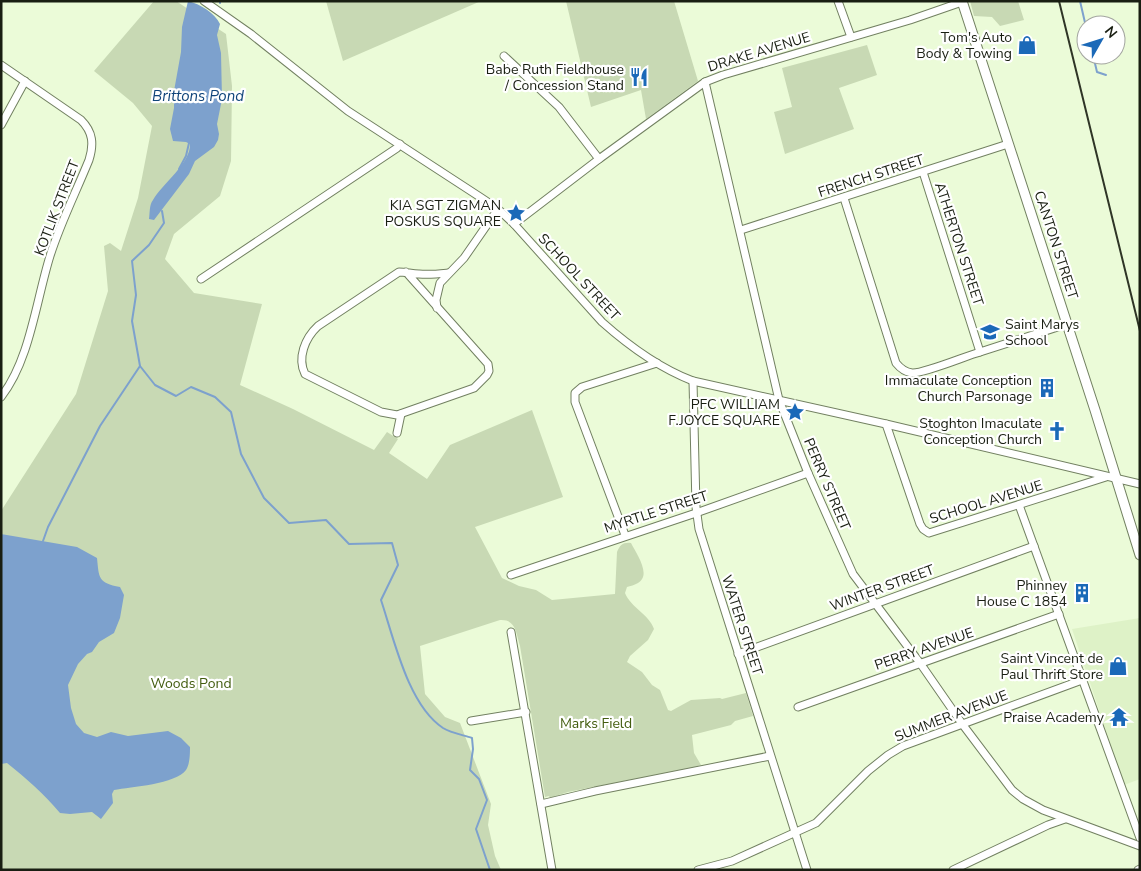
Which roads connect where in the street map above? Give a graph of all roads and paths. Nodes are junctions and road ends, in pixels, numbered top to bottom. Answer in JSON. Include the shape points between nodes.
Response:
{"nodes":[{"id":1,"x":204,"y":1,"type":"edge"},
{"id":2,"x":838,"y":1,"type":"edge"},
{"id":3,"x":962,"y":2,"type":"edge"},
{"id":4,"x":851,"y":37,"type":"junction"},
{"id":5,"x":504,"y":56,"type":"dead end"},
{"id":6,"x":1,"y":65,"type":"edge"},
{"id":7,"x":25,"y":81,"type":"junction"},
{"id":8,"x":705,"y":82,"type":"junction"},
{"id":9,"x":1,"y":125,"type":"edge"},
{"id":10,"x":400,"y":144,"type":"junction"},
{"id":11,"x":1008,"y":144,"type":"junction"},
{"id":12,"x":599,"y":159,"type":"junction"},
{"id":13,"x":923,"y":172,"type":"junction"},
{"id":14,"x":844,"y":198,"type":"junction"},
{"id":15,"x":498,"y":209,"type":"junction"},
{"id":16,"x":514,"y":224,"type":"junction"},
{"id":17,"x":741,"y":230,"type":"junction"},
{"id":18,"x":406,"y":272,"type":"junction"},
{"id":19,"x":448,"y":273,"type":"junction"},
{"id":20,"x":202,"y":279,"type":"dead end"},
{"id":21,"x":437,"y":308,"type":"junction"},
{"id":22,"x":1067,"y":324,"type":"junction"},
{"id":23,"x":980,"y":352,"type":"junction"},
{"id":24,"x":657,"y":363,"type":"junction"},
{"id":25,"x":694,"y":381,"type":"junction"},
{"id":26,"x":1,"y":397,"type":"edge"},
{"id":27,"x":779,"y":400,"type":"junction"},
{"id":28,"x":401,"y":414,"type":"junction"},
{"id":29,"x":886,"y":424,"type":"junction"},
{"id":30,"x":396,"y":433,"type":"dead end"},
{"id":31,"x":808,"y":473,"type":"junction"},
{"id":32,"x":1107,"y":477,"type":"junction"},
{"id":33,"x":1117,"y":478,"type":"junction"},
{"id":34,"x":1140,"y":484,"type":"edge"},
{"id":35,"x":1019,"y":505,"type":"junction"},
{"id":36,"x":696,"y":513,"type":"junction"},
{"id":37,"x":625,"y":535,"type":"junction"},
{"id":38,"x":1034,"y":546,"type":"junction"},
{"id":39,"x":1140,"y":555,"type":"edge"},
{"id":40,"x":511,"y":574,"type":"dead end"},
{"id":41,"x":876,"y":603,"type":"junction"},
{"id":42,"x":1059,"y":614,"type":"junction"},
{"id":43,"x":511,"y":632,"type":"dead end"},
{"id":44,"x":738,"y":654,"type":"junction"},
{"id":45,"x":920,"y":663,"type":"junction"},
{"id":46,"x":1082,"y":680,"type":"junction"},
{"id":47,"x":798,"y":707,"type":"dead end"},
{"id":48,"x":526,"y":712,"type":"junction"},
{"id":49,"x":471,"y":721,"type":"dead end"},
{"id":50,"x":963,"y":725,"type":"junction"},
{"id":51,"x":770,"y":756,"type":"junction"},
{"id":52,"x":541,"y":804,"type":"junction"},
{"id":53,"x":1065,"y":819,"type":"junction"},
{"id":54,"x":795,"y":833,"type":"junction"},
{"id":55,"x":1140,"y":838,"type":"edge"},
{"id":56,"x":1140,"y":846,"type":"edge"},
{"id":57,"x":552,"y":870,"type":"edge"},
{"id":58,"x":698,"y":870,"type":"edge"},
{"id":59,"x":807,"y":870,"type":"edge"},
{"id":60,"x":953,"y":870,"type":"edge"}],
"edges":[{"from":1,"to":10,"type":"street","name":"SCHOOL STREET","via":[[362,121]]},
{"from":2,"to":4,"type":"street"},
{"from":3,"to":4,"type":"street","name":"DRAKE AVENUE"},
{"from":3,"to":11,"type":"main road","name":"CANTON STREET"},
{"from":4,"to":8,"type":"street","name":"DRAKE AVENUE"},
{"from":5,"to":12,"type":"street","via":[[559,107]]},
{"from":6,"to":7,"type":"street","name":"KOTLIK STREET"},
{"from":7,"to":9,"type":"street"},
{"from":7,"to":26,"type":"street","name":"KOTLIK STREET","via":[[81,120],[90,133],[92,146],[53,248],[19,368]]},
{"from":8,"to":12,"type":"street","name":"DRAKE AVENUE"},
{"from":8,"to":17,"type":"street","name":"PERRY STREET"},
{"from":10,"to":15,"type":"street","name":"SCHOOL STREET"},
{"from":10,"to":20,"type":"street"},
{"from":11,"to":13,"type":"street","name":"FRENCH STREET"},
{"from":11,"to":22,"type":"main road","name":"CANTON STREET"},
{"from":12,"to":16,"type":"street","name":"DRAKE AVENUE"},
{"from":13,"to":14,"type":"street","name":"FRENCH STREET"},
{"from":13,"to":23,"type":"street","name":"ATHERTON STREET"},
{"from":14,"to":17,"type":"street","name":"FRENCH STREET"},
{"from":14,"to":23,"type":"street","via":[[900,368],[918,373]]},
{"from":15,"to":16,"type":"street","name":"SCHOOL STREET"},
{"from":15,"to":19,"type":"street","via":[[464,258]]},
{"from":16,"to":24,"type":"street","name":"SCHOOL STREET","via":[[602,322]]},
{"from":17,"to":27,"type":"street","name":"PERRY STREET"},
{"from":18,"to":19,"type":"street"},
{"from":18,"to":21,"type":"street"},
{"from":18,"to":28,"type":"street","via":[[394,275],[318,326],[305,344],[301,364],[309,377],[381,412]]},
{"from":19,"to":21,"type":"street","via":[[437,292]]},
{"from":21,"to":28,"type":"street","via":[[488,364],[488,375],[474,388]]},
{"from":22,"to":23,"type":"street"},
{"from":22,"to":33,"type":"main road","name":"CANTON STREET"},
{"from":24,"to":25,"type":"street","name":"SCHOOL STREET"},
{"from":24,"to":37,"type":"street","via":[[582,387],[575,393],[575,402]]},
{"from":25,"to":27,"type":"street","name":"SCHOOL STREET"},
{"from":25,"to":36,"type":"street","name":"WATER STREET"},
{"from":27,"to":29,"type":"street","name":"SCHOOL STREET"},
{"from":27,"to":31,"type":"street","name":"PERRY STREET"},
{"from":28,"to":30,"type":"street"},
{"from":29,"to":32,"type":"street","name":"SCHOOL STREET"},
{"from":29,"to":35,"type":"street","name":"SCHOOL AVENUE","via":[[920,524],[926,532]]},
{"from":31,"to":36,"type":"street","name":"MYRTLE STREET"},
{"from":31,"to":41,"type":"street","name":"PERRY STREET","via":[[846,561]]},
{"from":32,"to":33,"type":"street","name":"SCHOOL STREET"},
{"from":32,"to":35,"type":"street","name":"SCHOOL AVENUE"},
{"from":33,"to":34,"type":"street","name":"SCHOOL STREET"},
{"from":33,"to":39,"type":"main road","name":"CANTON STREET"},
{"from":35,"to":38,"type":"street"},
{"from":36,"to":37,"type":"street","name":"MYRTLE STREET"},
{"from":36,"to":44,"type":"street","name":"WATER STREET"},
{"from":37,"to":40,"type":"street","name":"MYRTLE STREET"},
{"from":38,"to":41,"type":"street","name":"WINTER STREET"},
{"from":38,"to":42,"type":"street"},
{"from":41,"to":44,"type":"street","name":"WINTER STREET"},
{"from":41,"to":45,"type":"street","name":"PERRY STREET"},
{"from":42,"to":45,"type":"street","name":"PERRY AVENUE"},
{"from":42,"to":46,"type":"street"},
{"from":43,"to":48,"type":"street"},
{"from":44,"to":51,"type":"street","name":"WATER STREET"},
{"from":45,"to":47,"type":"street","name":"PERRY AVENUE"},
{"from":45,"to":50,"type":"street","name":"PERRY STREET"},
{"from":46,"to":50,"type":"street","name":"SUMMER AVENUE"},
{"from":46,"to":55,"type":"street"},
{"from":48,"to":49,"type":"street"},
{"from":48,"to":52,"type":"street"},
{"from":50,"to":53,"type":"street","name":"PERRY STREET","via":[[1012,790],[1036,806]]},
{"from":50,"to":54,"type":"street","name":"SUMMER AVENUE","via":[[907,744],[888,755],[820,820]]},
{"from":51,"to":52,"type":"street"},
{"from":51,"to":54,"type":"street","name":"WATER STREET"},
{"from":52,"to":57,"type":"street"},
{"from":53,"to":56,"type":"street","name":"PERRY STREET"},
{"from":53,"to":60,"type":"street"},
{"from":54,"to":58,"type":"street","name":"SUMMER AVENUE","via":[[732,861]]},
{"from":54,"to":59,"type":"street","name":"WATER STREET"}]}
